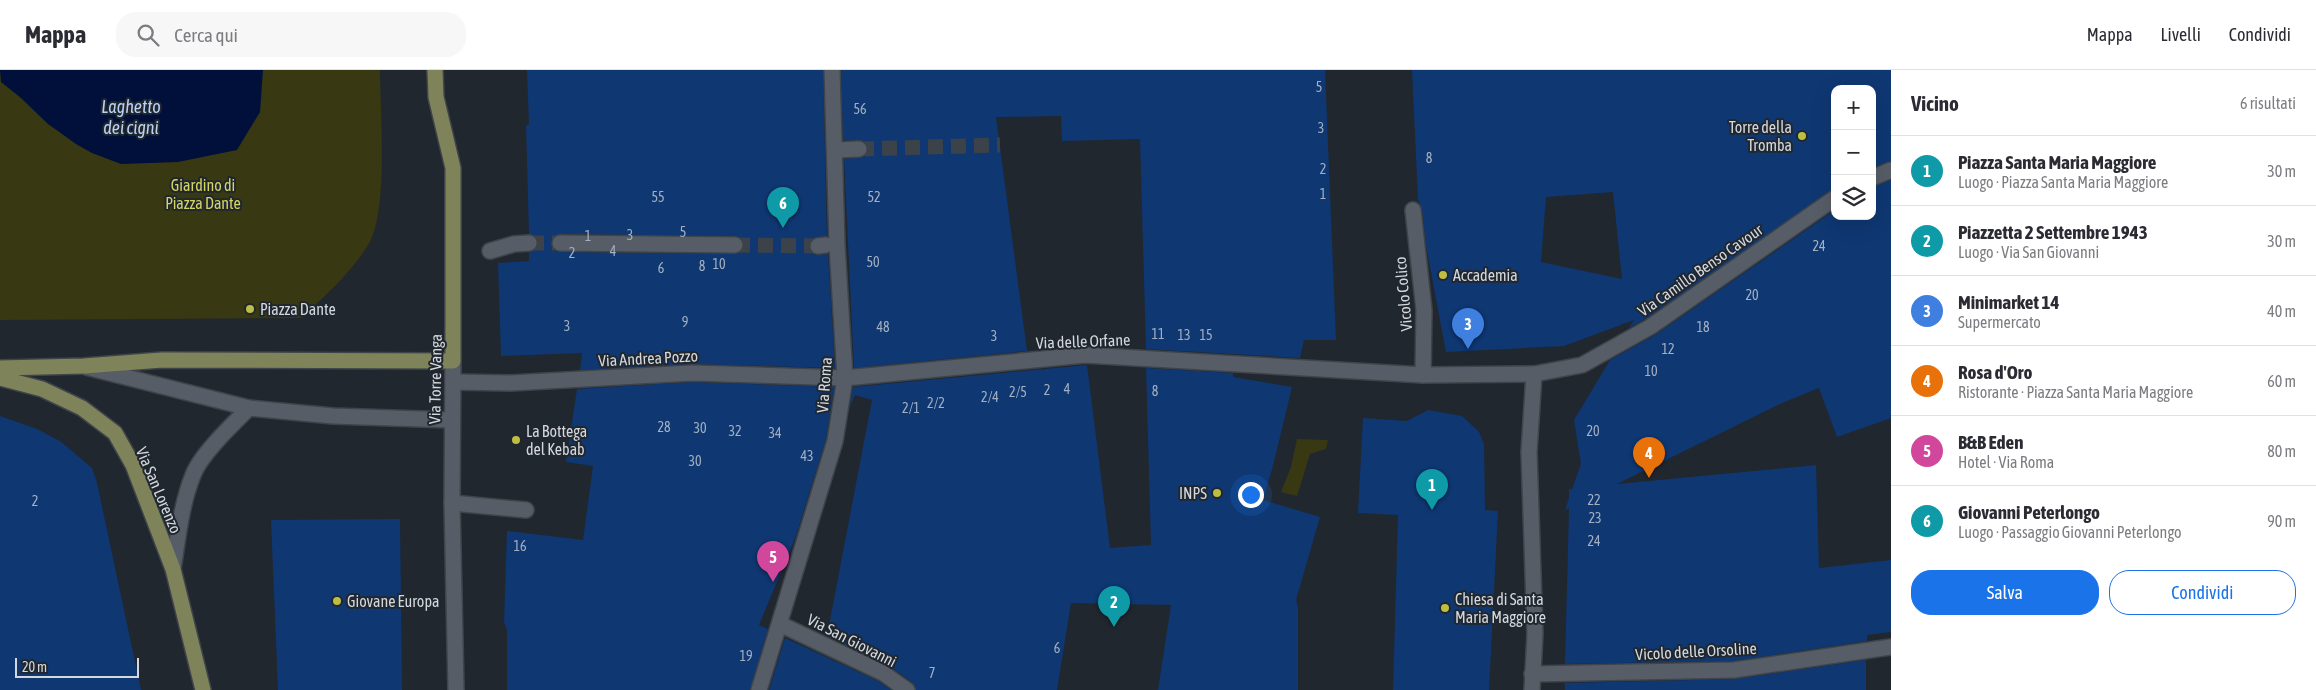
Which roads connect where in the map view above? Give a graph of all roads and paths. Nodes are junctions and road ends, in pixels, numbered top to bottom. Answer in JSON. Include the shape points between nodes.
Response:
{"nodes":[{"id":1,"x":435,"y":70,"type":"edge"},
{"id":2,"x":832,"y":70,"type":"edge"},
{"id":3,"x":859,"y":149,"type":"tunnel mouth"},
{"id":4,"x":835,"y":150,"type":"junction"},
{"id":5,"x":1891,"y":170,"type":"edge"},
{"id":6,"x":1876,"y":176,"type":"edge"},
{"id":7,"x":1831,"y":201,"type":"edge"},
{"id":8,"x":1413,"y":210,"type":"dead end"},
{"id":9,"x":529,"y":243,"type":"tunnel mouth"},
{"id":10,"x":560,"y":243,"type":"tunnel mouth"},
{"id":11,"x":734,"y":244,"type":"tunnel mouth"},
{"id":12,"x":490,"y":251,"type":"dead end"},
{"id":13,"x":453,"y":361,"type":"junction"},
{"id":14,"x":84,"y":366,"type":"junction"},
{"id":15,"x":0,"y":368,"type":"edge"},
{"id":16,"x":1534,"y":374,"type":"junction"},
{"id":17,"x":1423,"y":375,"type":"junction"},
{"id":18,"x":0,"y":378,"type":"edge"},
{"id":19,"x":845,"y":378,"type":"junction"},
{"id":20,"x":453,"y":382,"type":"junction"},
{"id":21,"x":250,"y":408,"type":"junction"},
{"id":22,"x":451,"y":420,"type":"junction"},
{"id":23,"x":452,"y":503,"type":"junction"},
{"id":24,"x":526,"y":510,"type":"dead end"},
{"id":25,"x":173,"y":569,"type":"junction"},
{"id":26,"x":780,"y":624,"type":"junction"},
{"id":27,"x":1891,"y":647,"type":"edge"},
{"id":28,"x":1532,"y":674,"type":"junction"},
{"id":29,"x":203,"y":690,"type":"edge"},
{"id":30,"x":456,"y":690,"type":"edge"},
{"id":31,"x":759,"y":690,"type":"edge"},
{"id":32,"x":907,"y":690,"type":"edge"},
{"id":33,"x":1532,"y":690,"type":"edge"}],
"edges":[{"from":1,"to":13,"type":"main road","name":"Via Torre Vanga","via":[[436,97],[453,168]]},
{"from":2,"to":4,"type":"street","name":"Via Roma"},
{"from":3,"to":4,"type":"street"},
{"from":4,"to":19,"type":"street","name":"Via Roma"},
{"from":5,"to":6,"type":"street"},
{"from":7,"to":16,"type":"street","name":"Via Camillo Benso Cavour","via":[[1650,327],[1582,365]]},
{"from":8,"to":17,"type":"street","name":"Vicolo Colico","via":[[1424,310]]},
{"from":9,"to":12,"type":"street"},
{"from":10,"to":11,"type":"street"},
{"from":13,"to":14,"type":"main road","via":[[162,360]]},
{"from":13,"to":20,"type":"street","name":"Via Torre Vanga"},
{"from":14,"to":15,"type":"main road"},
{"from":14,"to":21,"type":"street"},
{"from":16,"to":17,"type":"street","name":"Via Camillo Benso Cavour"},
{"from":16,"to":28,"type":"street","via":[[1530,452]]},
{"from":17,"to":19,"type":"street","name":"Via delle Orfane","via":[[1085,355]]},
{"from":18,"to":25,"type":"main road","name":"Via San Lorenzo","via":[[42,389],[82,408],[115,433],[133,465]]},
{"from":19,"to":20,"type":"street","name":"Via Andrea Pozzo","via":[[692,372],[511,383]]},
{"from":19,"to":26,"type":"street","name":"Via Roma","via":[[836,441]]},
{"from":20,"to":22,"type":"street","name":"Via Torre Vanga"},
{"from":21,"to":22,"type":"street","via":[[333,416]]},
{"from":21,"to":25,"type":"street","name":"Via San Lorenzo","via":[[219,439],[193,474],[181,515]]},
{"from":22,"to":23,"type":"street","name":"Via Torre Vanga"},
{"from":23,"to":24,"type":"street"},
{"from":23,"to":30,"type":"street","name":"Via Torre Vanga"},
{"from":25,"to":29,"type":"main road","name":"Via San Lorenzo"},
{"from":26,"to":31,"type":"street","name":"Via Roma"},
{"from":26,"to":32,"type":"street","name":"Via San Giovanni","via":[[883,673]]},
{"from":27,"to":28,"type":"street","name":"Vicolo delle Orsoline","via":[[1734,670]]},
{"from":28,"to":33,"type":"street"}]}
